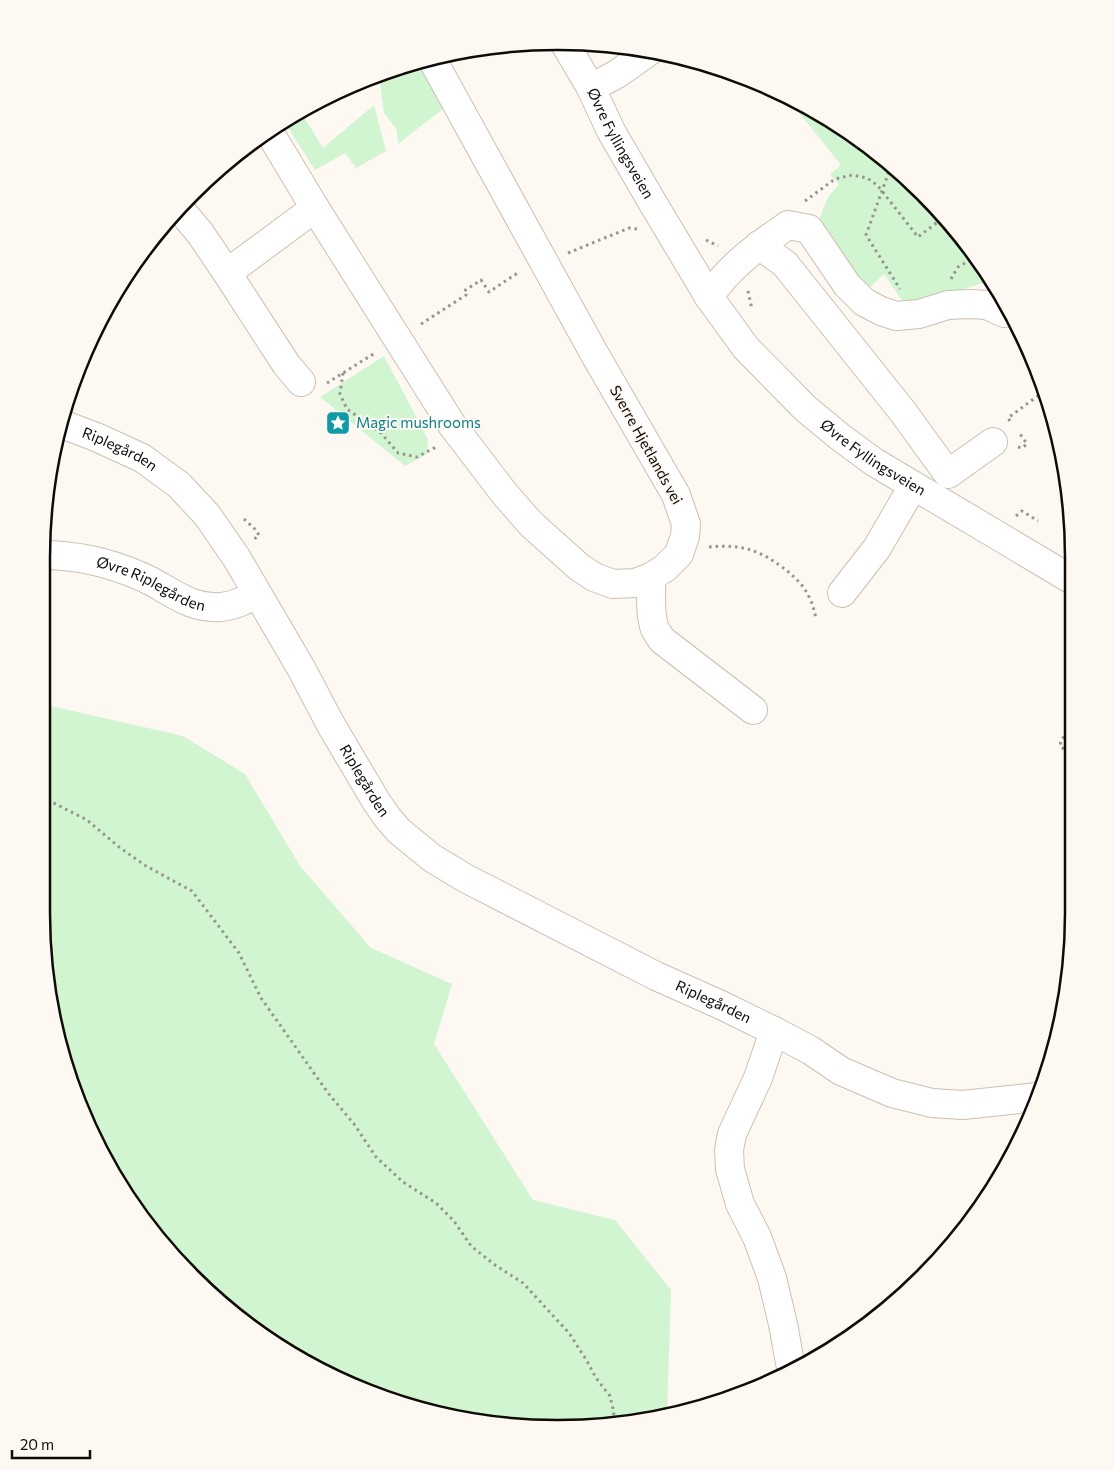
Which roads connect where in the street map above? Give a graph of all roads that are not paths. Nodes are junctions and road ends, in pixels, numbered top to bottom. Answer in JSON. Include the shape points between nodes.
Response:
{"nodes":[{"id":1,"x":569,"y":50,"type":"edge"},
{"id":2,"x":641,"y":57,"type":"edge"},
{"id":3,"x":436,"y":65,"type":"edge"},
{"id":4,"x":591,"y":88,"type":"junction"},
{"id":5,"x":273,"y":138,"type":"edge"},
{"id":6,"x":315,"y":208,"type":"junction"},
{"id":7,"x":184,"y":214,"type":"edge"},
{"id":8,"x":759,"y":245,"type":"junction"},
{"id":9,"x":226,"y":273,"type":"junction"},
{"id":10,"x":709,"y":297,"type":"junction"},
{"id":11,"x":1001,"y":311,"type":"edge"},
{"id":12,"x":301,"y":382,"type":"dead end"},
{"id":13,"x":70,"y":415,"type":"edge"},
{"id":14,"x":993,"y":442,"type":"dead end"},
{"id":15,"x":948,"y":474,"type":"junction"},
{"id":16,"x":924,"y":493,"type":"junction"},
{"id":17,"x":50,"y":556,"type":"edge"},
{"id":18,"x":1065,"y":576,"type":"edge"},
{"id":19,"x":651,"y":577,"type":"junction"},
{"id":20,"x":842,"y":592,"type":"dead end"},
{"id":21,"x":256,"y":593,"type":"junction"},
{"id":22,"x":753,"y":710,"type":"dead end"},
{"id":23,"x":774,"y":1031,"type":"junction"},
{"id":24,"x":1030,"y":1098,"type":"edge"},
{"id":25,"x":791,"y":1363,"type":"edge"}],
"edges":[{"from":1,"to":4,"type":"street","name":"Øvre Fyllingsveien"},
{"from":2,"to":4,"type":"street"},
{"from":3,"to":19,"type":"street","name":"Sverre Hjetlands vei","via":[[553,256],[594,354],[676,495],[686,524],[685,536],[679,554]]},
{"from":4,"to":10,"type":"street","name":"Øvre Fyllingsveien","via":[[611,132]]},
{"from":5,"to":6,"type":"street"},
{"from":6,"to":9,"type":"street"},
{"from":6,"to":19,"type":"street","via":[[452,425],[531,524],[594,577],[613,584],[634,583]]},
{"from":7,"to":9,"type":"street"},
{"from":8,"to":10,"type":"street","via":[[717,284]]},
{"from":8,"to":11,"type":"street","via":[[788,225],[809,229],[847,285],[864,302],[896,316],[919,314],[948,305],[971,304],[987,304]]},
{"from":8,"to":15,"type":"street","name":"Øvre Fyllingsveien","via":[[784,264],[903,412]]},
{"from":9,"to":12,"type":"street"},
{"from":10,"to":16,"type":"street","name":"Øvre Fyllingsveien","via":[[746,348],[805,408],[874,462]]},
{"from":13,"to":21,"type":"street","name":"Riplegården","via":[[96,437],[142,458],[179,485],[207,515]]},
{"from":14,"to":15,"type":"street"},
{"from":15,"to":16,"type":"street"},
{"from":16,"to":18,"type":"street","name":"Øvre Fyllingsveien"},
{"from":16,"to":20,"type":"street"},
{"from":17,"to":21,"type":"street","name":"Øvre Riplegården","via":[[115,567],[141,576],[198,606],[234,606]]},
{"from":19,"to":22,"type":"street","via":[[652,619],[662,640]]},
{"from":21,"to":23,"type":"street","name":"Riplegården","via":[[376,801],[399,831],[432,858],[465,878],[656,976],[722,1004]]},
{"from":23,"to":24,"type":"street","name":"Riplegården","via":[[842,1071],[892,1093],[932,1103],[963,1105]]},
{"from":23,"to":25,"type":"street","via":[[758,1078],[732,1134],[729,1150],[730,1169],[740,1204],[772,1278]]}]}
